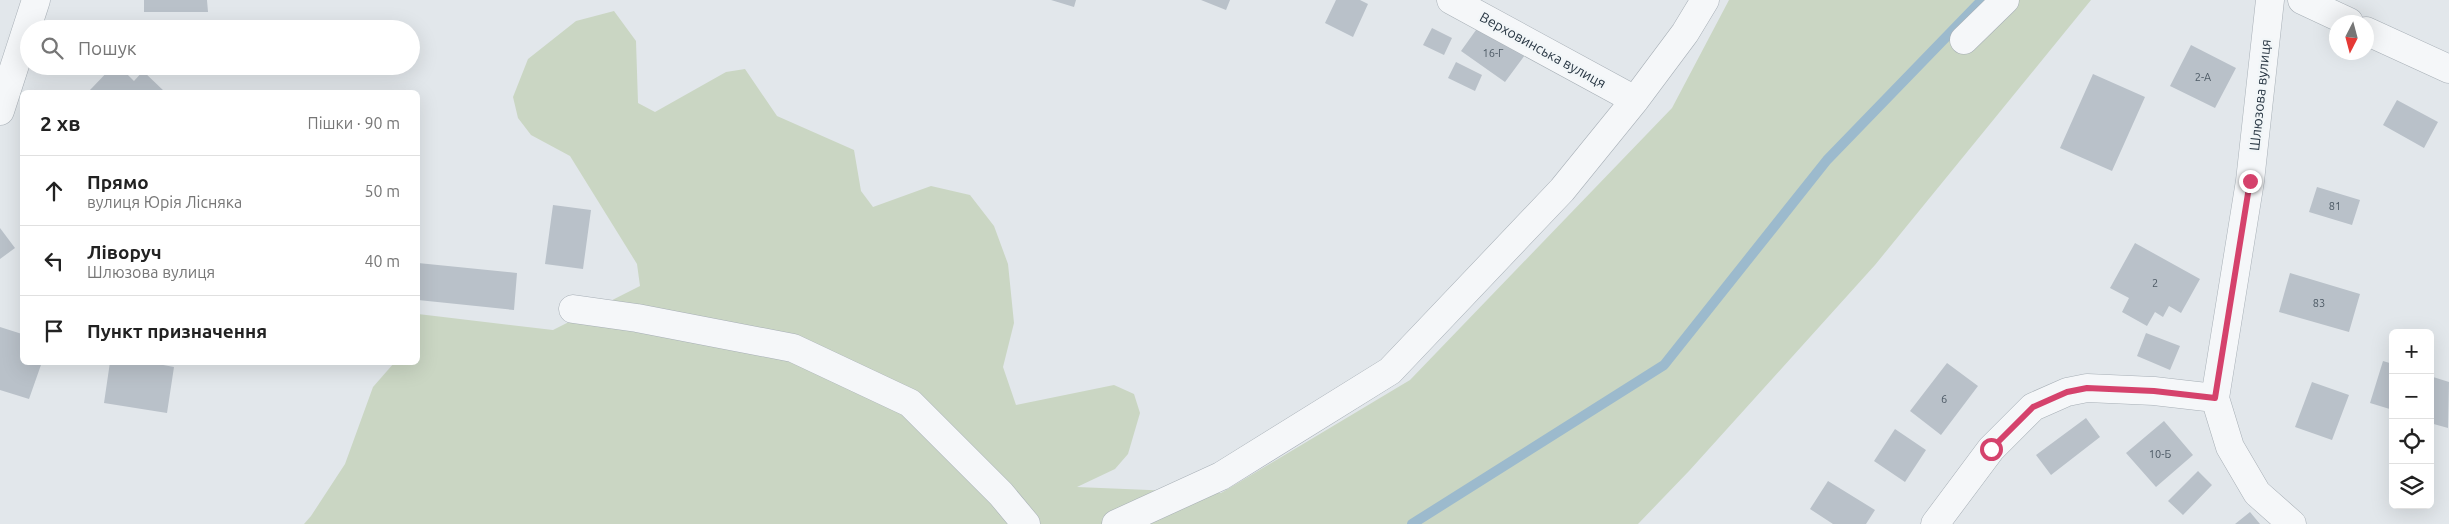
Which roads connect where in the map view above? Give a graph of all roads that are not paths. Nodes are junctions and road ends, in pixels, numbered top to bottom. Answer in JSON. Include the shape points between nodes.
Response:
{"nodes":[{"id":1,"x":36,"y":0,"type":"edge"},
{"id":2,"x":1452,"y":0,"type":"edge"},
{"id":3,"x":1705,"y":0,"type":"edge"},
{"id":4,"x":2004,"y":0,"type":"edge"},
{"id":5,"x":2270,"y":0,"type":"edge"},
{"id":6,"x":2302,"y":0,"type":"edge"},
{"id":7,"x":2334,"y":15,"type":"edge"},
{"id":8,"x":30,"y":20,"type":"edge"},
{"id":9,"x":2374,"y":35,"type":"edge"},
{"id":10,"x":1964,"y":40,"type":"dead end"},
{"id":11,"x":20,"y":49,"type":"edge"},
{"id":12,"x":2449,"y":69,"type":"edge"},
{"id":13,"x":1635,"y":100,"type":"junction"},
{"id":14,"x":0,"y":111,"type":"edge"},
{"id":15,"x":573,"y":309,"type":"dead end"},
{"id":16,"x":2215,"y":398,"type":"junction"},
{"id":17,"x":1026,"y":524,"type":"edge"},
{"id":18,"x":1116,"y":524,"type":"edge"},
{"id":19,"x":1935,"y":524,"type":"edge"},
{"id":20,"x":2292,"y":524,"type":"edge"}],
"edges":[{"from":1,"to":8,"type":"street"},
{"from":2,"to":13,"type":"street","name":"Верховинська вулиця"},
{"from":3,"to":13,"type":"street","via":[[1685,33]]},
{"from":4,"to":10,"type":"street"},
{"from":5,"to":16,"type":"street","name":"Шлюзова вулиця","via":[[2250,181]]},
{"from":6,"to":7,"type":"street"},
{"from":9,"to":12,"type":"street"},
{"from":11,"to":14,"type":"street"},
{"from":13,"to":18,"type":"street","via":[[1562,190],[1390,371],[1221,476]]},
{"from":15,"to":17,"type":"street","via":[[793,348],[910,403],[1001,494]]},
{"from":16,"to":19,"type":"street","via":[[2087,388],[2067,392],[2033,407],[1991,449]]},
{"from":16,"to":20,"type":"street","via":[[2230,447],[2257,493]]}]}
